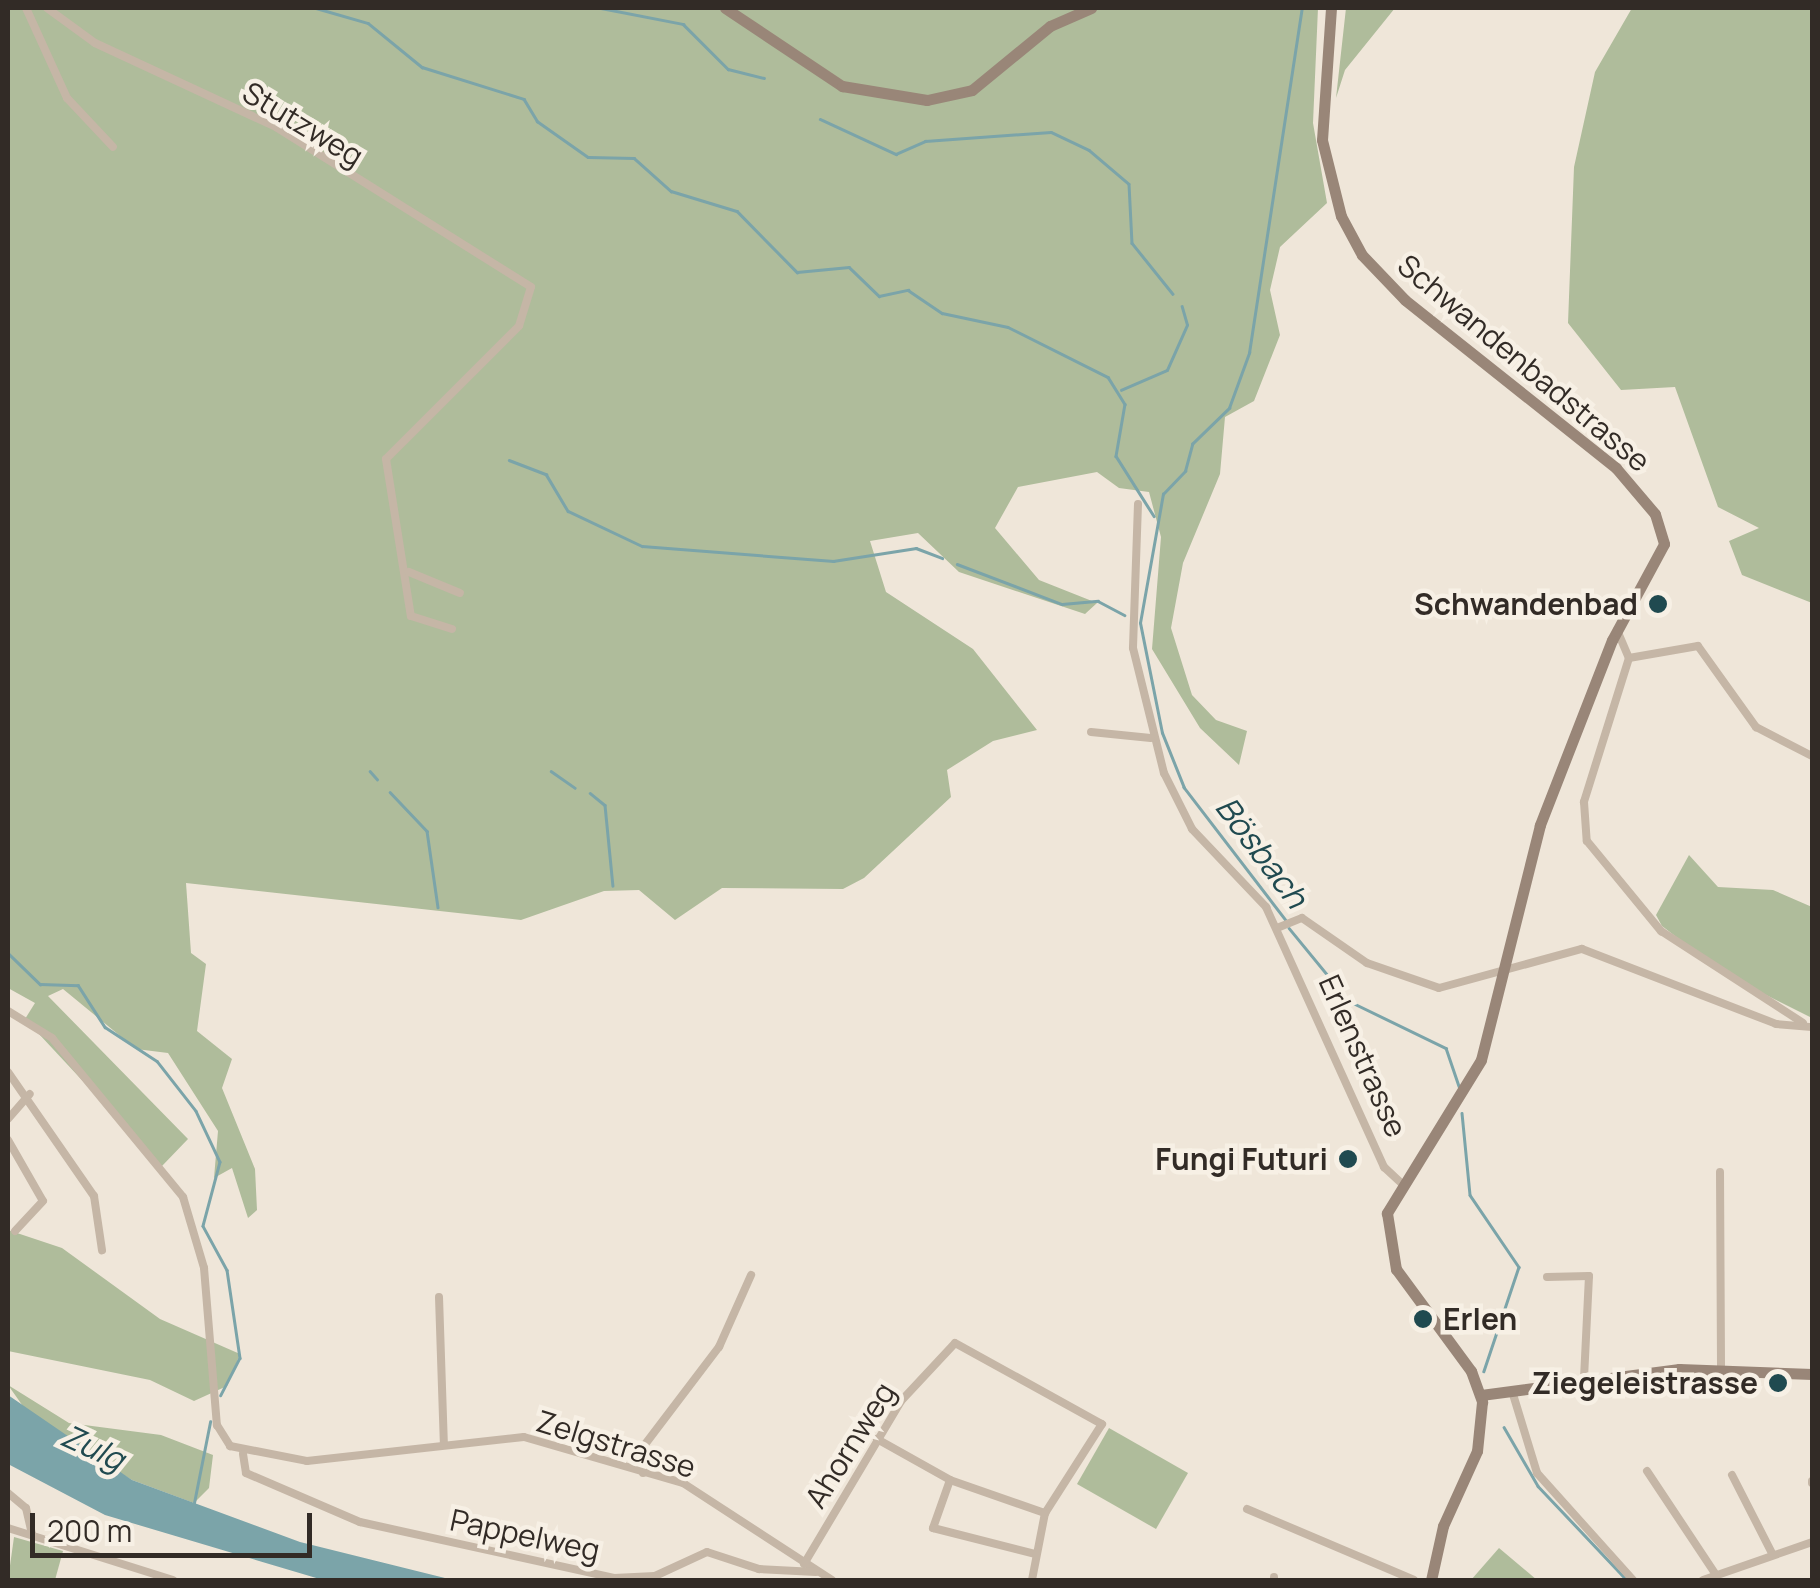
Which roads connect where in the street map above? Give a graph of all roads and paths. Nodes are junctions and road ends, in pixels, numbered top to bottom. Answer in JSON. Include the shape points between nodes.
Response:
{"nodes":[{"id":1,"x":26,"y":8,"type":"edge"},
{"id":2,"x":47,"y":8,"type":"edge"},
{"id":3,"x":725,"y":8,"type":"edge"},
{"id":4,"x":1091,"y":8,"type":"edge"},
{"id":5,"x":1331,"y":8,"type":"edge"},
{"id":6,"x":113,"y":147,"type":"dead end"},
{"id":7,"x":1138,"y":504,"type":"dead end"},
{"id":8,"x":409,"y":572,"type":"junction"},
{"id":9,"x":460,"y":593,"type":"dead end"},
{"id":10,"x":452,"y":629,"type":"dead end"},
{"id":11,"x":1617,"y":630,"type":"junction"},
{"id":12,"x":1628,"y":658,"type":"junction"},
{"id":13,"x":1091,"y":732,"type":"dead end"},
{"id":14,"x":1151,"y":738,"type":"junction"},
{"id":15,"x":1812,"y":756,"type":"edge"},
{"id":16,"x":1280,"y":926,"type":"junction"},
{"id":17,"x":1508,"y":967,"type":"junction"},
{"id":18,"x":8,"y":1011,"type":"edge"},
{"id":19,"x":1812,"y":1027,"type":"edge"},
{"id":20,"x":8,"y":1072,"type":"edge"},
{"id":21,"x":30,"y":1094,"type":"junction"},
{"id":22,"x":8,"y":1119,"type":"edge"},
{"id":23,"x":8,"y":1140,"type":"edge"},
{"id":24,"x":1720,"y":1172,"type":"dead end"},
{"id":25,"x":1401,"y":1182,"type":"junction"},
{"id":26,"x":15,"y":1231,"type":"dead end"},
{"id":27,"x":102,"y":1250,"type":"dead end"},
{"id":28,"x":751,"y":1275,"type":"dead end"},
{"id":29,"x":1547,"y":1277,"type":"dead end"},
{"id":30,"x":439,"y":1297,"type":"dead end"},
{"id":31,"x":1721,"y":1370,"type":"junction"},
{"id":32,"x":1812,"y":1374,"type":"edge"},
{"id":33,"x":1584,"y":1378,"type":"junction"},
{"id":34,"x":1512,"y":1392,"type":"junction"},
{"id":35,"x":1481,"y":1394,"type":"junction"},
{"id":36,"x":876,"y":1439,"type":"junction"},
{"id":37,"x":444,"y":1444,"type":"junction"},
{"id":38,"x":243,"y":1454,"type":"junction"},
{"id":39,"x":1647,"y":1471,"type":"dead end"},
{"id":40,"x":643,"y":1473,"type":"junction"},
{"id":41,"x":1732,"y":1475,"type":"dead end"},
{"id":42,"x":950,"y":1480,"type":"junction"},
{"id":43,"x":8,"y":1493,"type":"edge"},
{"id":44,"x":1247,"y":1509,"type":"dead end"},
{"id":45,"x":1045,"y":1512,"type":"junction"},
{"id":46,"x":8,"y":1528,"type":"edge"},
{"id":47,"x":32,"y":1533,"type":"junction"},
{"id":48,"x":1812,"y":1542,"type":"edge"},
{"id":49,"x":1772,"y":1553,"type":"junction"},
{"id":50,"x":1035,"y":1554,"type":"junction"},
{"id":51,"x":804,"y":1564,"type":"junction"},
{"id":52,"x":816,"y":1572,"type":"junction"},
{"id":53,"x":1716,"y":1574,"type":"junction"},
{"id":54,"x":172,"y":1580,"type":"edge"},
{"id":55,"x":832,"y":1580,"type":"edge"},
{"id":56,"x":1032,"y":1580,"type":"edge"},
{"id":57,"x":1414,"y":1580,"type":"edge"},
{"id":58,"x":1431,"y":1580,"type":"edge"},
{"id":59,"x":1632,"y":1580,"type":"edge"},
{"id":60,"x":1703,"y":1580,"type":"edge"}],
"edges":[{"from":1,"to":6,"type":"street","via":[[67,98]]},
{"from":2,"to":8,"type":"street","name":"Stutzweg","via":[[95,43],[276,127],[531,286],[519,326],[386,459]]},
{"from":3,"to":4,"type":"street","via":[[842,86],[928,100],[972,90],[1050,26]]},
{"from":5,"to":11,"type":"street","name":"Schwandenbadstrasse","via":[[1322,140],[1341,216],[1362,255],[1404,300],[1600,454],[1656,514],[1659,566]]},
{"from":7,"to":14,"type":"street","name":"Erlenstrasse","via":[[1133,636]]},
{"from":8,"to":9,"type":"street"},
{"from":8,"to":10,"type":"street","via":[[411,616]]},
{"from":11,"to":12,"type":"street"},
{"from":11,"to":17,"type":"street","name":"Schwandenbadstrasse","via":[[1540,826]]},
{"from":12,"to":15,"type":"street","via":[[1680,642],[1698,646],[1756,727]]},
{"from":12,"to":19,"type":"street","via":[[1584,802],[1587,841],[1662,931],[1769,1008]]},
{"from":13,"to":14,"type":"street"},
{"from":14,"to":16,"type":"street","name":"Erlenstrasse","via":[[1184,816]]},
{"from":16,"to":17,"type":"street","via":[[1292,920],[1428,986],[1460,986]]},
{"from":16,"to":25,"type":"street","name":"Erlenstrasse","via":[[1384,1167]]},
{"from":17,"to":19,"type":"street","via":[[1582,950],[1776,1024]]},
{"from":17,"to":25,"type":"street","name":"Schwandenbadstrasse","via":[[1475,1072]]},
{"from":18,"to":38,"type":"street","via":[[52,1038],[179,1189],[204,1268],[216,1425]]},
{"from":20,"to":21,"type":"street"},
{"from":21,"to":22,"type":"street"},
{"from":21,"to":27,"type":"street","via":[[94,1196]]},
{"from":23,"to":26,"type":"street","via":[[43,1201]]},
{"from":24,"to":31,"type":"street"},
{"from":25,"to":35,"type":"street","name":"Erlenstrasse","via":[[1385,1224],[1392,1261]]},
{"from":28,"to":40,"type":"street","via":[[719,1346],[644,1447]]},
{"from":29,"to":33,"type":"street","via":[[1589,1276]]},
{"from":30,"to":37,"type":"street"},
{"from":31,"to":32,"type":"street"},
{"from":31,"to":33,"type":"street"},
{"from":33,"to":34,"type":"street"},
{"from":34,"to":35,"type":"street"},
{"from":34,"to":59,"type":"street","via":[[1537,1473]]},
{"from":35,"to":58,"type":"street","via":[[1476,1451],[1440,1534]]},
{"from":36,"to":42,"type":"street"},
{"from":36,"to":45,"type":"street","name":"Ahornweg","via":[[938,1353],[955,1343],[1099,1417],[1094,1440]]},
{"from":36,"to":51,"type":"street","name":"Ahornweg"},
{"from":37,"to":38,"type":"street","name":"Zelgstrasse","via":[[306,1460]]},
{"from":37,"to":40,"type":"street","name":"Zelgstrasse","via":[[524,1437]]},
{"from":38,"to":52,"type":"street","name":"Pappelweg","via":[[246,1473],[360,1522],[614,1578],[655,1576],[707,1552]]},
{"from":39,"to":53,"type":"street"},
{"from":40,"to":51,"type":"street","name":"Zelgstrasse","via":[[699,1492]]},
{"from":41,"to":49,"type":"street"},
{"from":42,"to":45,"type":"street"},
{"from":42,"to":50,"type":"street","via":[[934,1528]]},
{"from":43,"to":47,"type":"street","via":[[26,1508]]},
{"from":44,"to":57,"type":"street"},
{"from":45,"to":50,"type":"street"},
{"from":46,"to":47,"type":"street"},
{"from":47,"to":54,"type":"street"},
{"from":48,"to":49,"type":"street"},
{"from":49,"to":53,"type":"street"},
{"from":50,"to":56,"type":"street"},
{"from":51,"to":52,"type":"street","name":"Zelgstrasse"},
{"from":52,"to":55,"type":"street","name":"Zelgstrasse"},
{"from":53,"to":60,"type":"street"}]}
